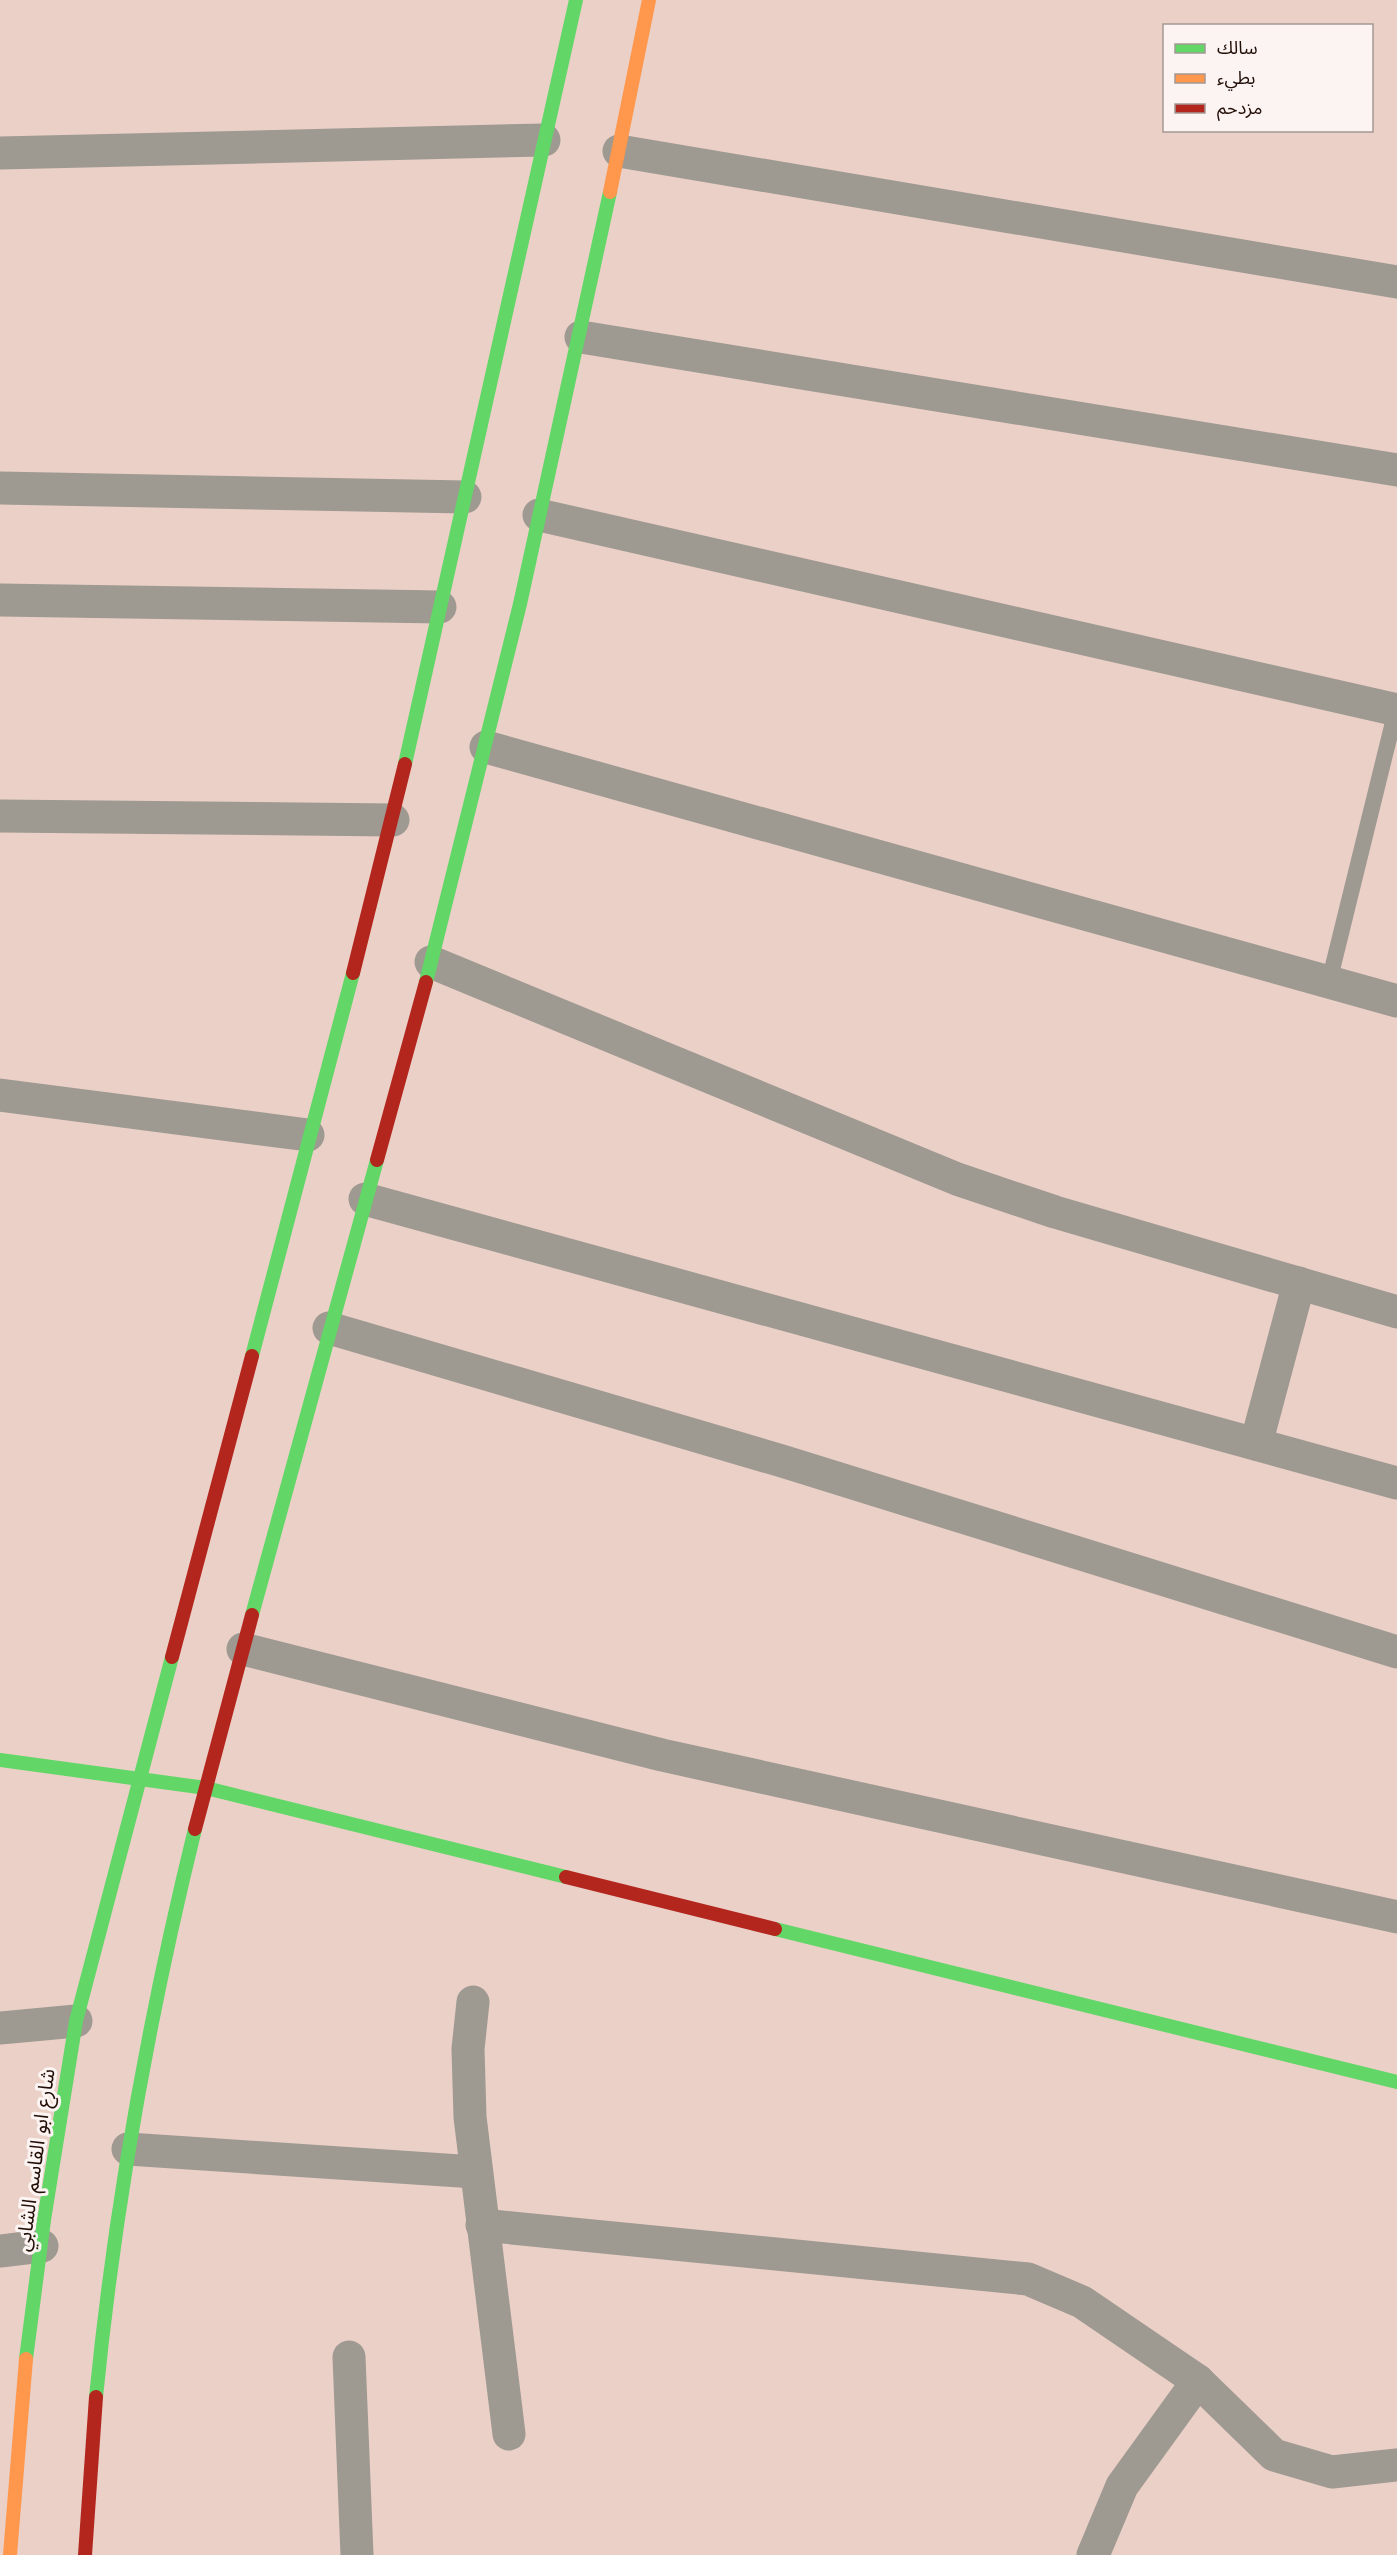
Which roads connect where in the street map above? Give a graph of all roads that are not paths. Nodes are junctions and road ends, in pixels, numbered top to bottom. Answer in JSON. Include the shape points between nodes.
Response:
{"nodes":[{"id":1,"x":576,"y":0,"type":"edge"},
{"id":2,"x":649,"y":0,"type":"edge"},
{"id":3,"x":544,"y":140,"type":"junction"},
{"id":4,"x":619,"y":151,"type":"junction"},
{"id":5,"x":0,"y":153,"type":"edge"},
{"id":6,"x":1397,"y":282,"type":"edge"},
{"id":7,"x":581,"y":337,"type":"junction"},
{"id":8,"x":1397,"y":470,"type":"edge"},
{"id":9,"x":0,"y":488,"type":"edge"},
{"id":10,"x":465,"y":497,"type":"junction"},
{"id":11,"x":539,"y":515,"type":"junction"},
{"id":12,"x":0,"y":600,"type":"edge"},
{"id":13,"x":440,"y":607,"type":"junction"},
{"id":14,"x":1396,"y":710,"type":"edge"},
{"id":15,"x":486,"y":747,"type":"junction"},
{"id":16,"x":0,"y":816,"type":"edge"},
{"id":17,"x":393,"y":820,"type":"junction"},
{"id":18,"x":431,"y":962,"type":"junction"},
{"id":19,"x":1329,"y":982,"type":"junction"},
{"id":20,"x":1397,"y":1000,"type":"edge"},
{"id":21,"x":0,"y":1095,"type":"edge"},
{"id":22,"x":308,"y":1135,"type":"junction"},
{"id":23,"x":365,"y":1199,"type":"junction"},
{"id":24,"x":1299,"y":1283,"type":"junction"},
{"id":25,"x":1397,"y":1312,"type":"edge"},
{"id":26,"x":329,"y":1328,"type":"junction"},
{"id":27,"x":1257,"y":1444,"type":"junction"},
{"id":28,"x":1397,"y":1483,"type":"edge"},
{"id":29,"x":243,"y":1649,"type":"junction"},
{"id":30,"x":1397,"y":1652,"type":"edge"},
{"id":31,"x":0,"y":1760,"type":"edge"},
{"id":32,"x":140,"y":1777,"type":"junction"},
{"id":33,"x":206,"y":1788,"type":"junction"},
{"id":34,"x":1397,"y":1917,"type":"edge"},
{"id":35,"x":473,"y":2002,"type":"dead end"},
{"id":36,"x":76,"y":2021,"type":"junction"},
{"id":37,"x":0,"y":2028,"type":"edge"},
{"id":38,"x":1397,"y":2082,"type":"edge"},
{"id":39,"x":128,"y":2149,"type":"junction"},
{"id":40,"x":475,"y":2172,"type":"junction"},
{"id":41,"x":482,"y":2225,"type":"junction"},
{"id":42,"x":42,"y":2246,"type":"junction"},
{"id":43,"x":0,"y":2251,"type":"edge"},
{"id":44,"x":349,"y":2357,"type":"dead end"},
{"id":45,"x":1198,"y":2381,"type":"junction"},
{"id":46,"x":509,"y":2434,"type":"dead end"},
{"id":47,"x":1397,"y":2465,"type":"edge"},
{"id":48,"x":7,"y":2538,"type":"edge"},
{"id":49,"x":85,"y":2555,"type":"edge"},
{"id":50,"x":357,"y":2555,"type":"edge"},
{"id":51,"x":1094,"y":2555,"type":"edge"}],
"edges":[{"from":1,"to":3,"type":"street","name":"شارع ابو القاسم الشابي"},
{"from":2,"to":4,"type":"street"},
{"from":3,"to":5,"type":"street"},
{"from":3,"to":10,"type":"street","name":"شارع ابو القاسم الشابي"},
{"from":4,"to":6,"type":"street"},
{"from":4,"to":7,"type":"street"},
{"from":7,"to":8,"type":"street"},
{"from":7,"to":11,"type":"street"},
{"from":9,"to":10,"type":"street"},
{"from":10,"to":13,"type":"street","name":"شارع ابو القاسم الشابي"},
{"from":11,"to":14,"type":"street"},
{"from":11,"to":15,"type":"street"},
{"from":12,"to":13,"type":"street"},
{"from":13,"to":17,"type":"street","name":"شارع ابو القاسم الشابي"},
{"from":14,"to":19,"type":"lane"},
{"from":15,"to":18,"type":"street"},
{"from":15,"to":19,"type":"street"},
{"from":16,"to":17,"type":"street"},
{"from":17,"to":22,"type":"street","name":"شارع ابو القاسم الشابي"},
{"from":18,"to":23,"type":"street"},
{"from":18,"to":24,"type":"street","via":[[957,1179],[1055,1212]]},
{"from":19,"to":20,"type":"street"},
{"from":21,"to":22,"type":"street"},
{"from":22,"to":32,"type":"street","name":"شارع ابو القاسم الشابي"},
{"from":23,"to":26,"type":"street"},
{"from":23,"to":27,"type":"street"},
{"from":24,"to":25,"type":"street"},
{"from":24,"to":27,"type":"street"},
{"from":26,"to":29,"type":"street"},
{"from":26,"to":30,"type":"street","via":[[770,1458]]},
{"from":27,"to":28,"type":"street"},
{"from":29,"to":33,"type":"street"},
{"from":29,"to":34,"type":"street","via":[[662,1755]]},
{"from":31,"to":32,"type":"street"},
{"from":32,"to":33,"type":"street"},
{"from":32,"to":36,"type":"street","name":"شارع ابو القاسم الشابي"},
{"from":33,"to":38,"type":"street"},
{"from":33,"to":39,"type":"street","via":[[155,2007]]},
{"from":35,"to":40,"type":"street","via":[[468,2049]]},
{"from":36,"to":37,"type":"street"},
{"from":36,"to":42,"type":"street","name":"شارع ابو القاسم الشابي"},
{"from":39,"to":40,"type":"street"},
{"from":39,"to":49,"type":"street","via":[[103,2325]]},
{"from":40,"to":41,"type":"street"},
{"from":41,"to":45,"type":"street","via":[[1028,2279],[1082,2302]]},
{"from":41,"to":46,"type":"street"},
{"from":42,"to":43,"type":"street"},
{"from":42,"to":48,"type":"street","name":"شارع ابو القاسم الشابي"},
{"from":44,"to":50,"type":"street"},
{"from":45,"to":47,"type":"street","via":[[1274,2455],[1332,2472]]},
{"from":45,"to":51,"type":"street","via":[[1122,2486]]}]}
